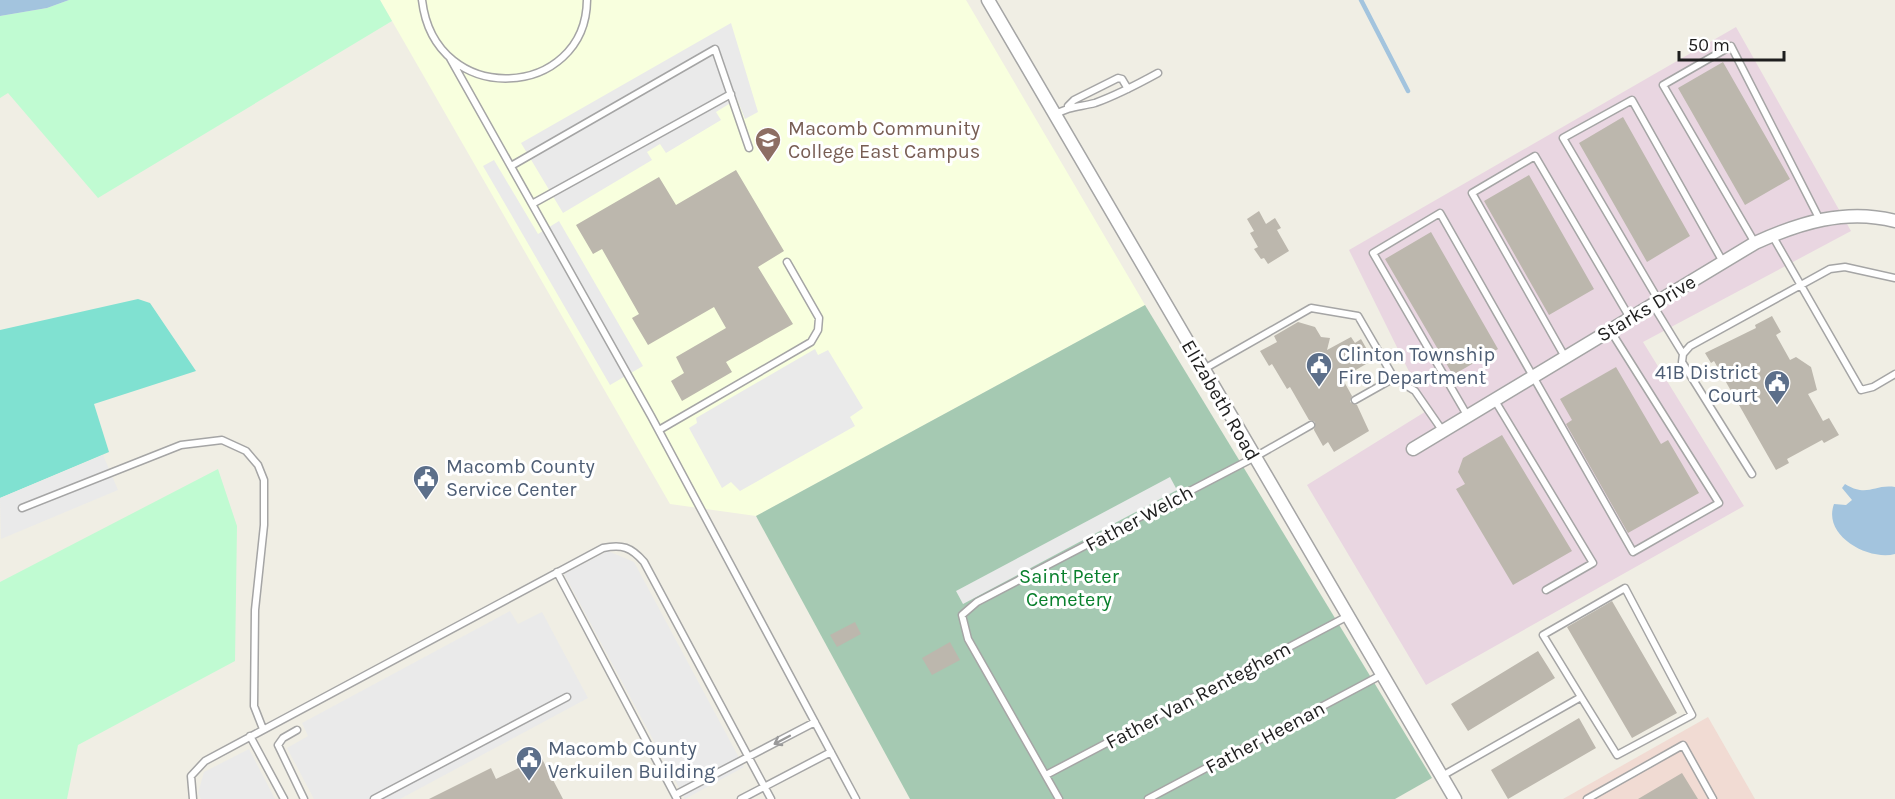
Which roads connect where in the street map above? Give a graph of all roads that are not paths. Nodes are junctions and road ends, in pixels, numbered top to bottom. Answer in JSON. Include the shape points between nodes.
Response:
{"nodes":[{"id":1,"x":422,"y":0,"type":"edge"},
{"id":2,"x":587,"y":0,"type":"edge"},
{"id":3,"x":988,"y":0,"type":"edge"},
{"id":4,"x":450,"y":58,"type":"junction"},
{"id":5,"x":1158,"y":73,"type":"dead end"},
{"id":6,"x":1128,"y":89,"type":"junction"},
{"id":7,"x":730,"y":94,"type":"junction"},
{"id":8,"x":1068,"y":106,"type":"junction"},
{"id":9,"x":1055,"y":115,"type":"junction"},
{"id":10,"x":749,"y":148,"type":"dead end"},
{"id":11,"x":511,"y":166,"type":"junction"},
{"id":12,"x":532,"y":204,"type":"junction"},
{"id":13,"x":1820,"y":220,"type":"junction"},
{"id":14,"x":1895,"y":221,"type":"edge"},
{"id":15,"x":1772,"y":236,"type":"junction"},
{"id":16,"x":1755,"y":243,"type":"junction"},
{"id":17,"x":787,"y":262,"type":"dead end"},
{"id":18,"x":1723,"y":262,"type":"junction"},
{"id":19,"x":1895,"y":278,"type":"edge"},
{"id":20,"x":1801,"y":286,"type":"junction"},
{"id":21,"x":1656,"y":302,"type":"junction"},
{"id":22,"x":1630,"y":318,"type":"junction"},
{"id":23,"x":1610,"y":330,"type":"junction"},
{"id":24,"x":1683,"y":354,"type":"junction"},
{"id":25,"x":1565,"y":357,"type":"junction"},
{"id":26,"x":1203,"y":369,"type":"junction"},
{"id":27,"x":1895,"y":374,"type":"edge"},
{"id":28,"x":1532,"y":377,"type":"junction"},
{"id":29,"x":1394,"y":378,"type":"junction"},
{"id":30,"x":1494,"y":399,"type":"junction"},
{"id":31,"x":1355,"y":400,"type":"dead end"},
{"id":32,"x":1467,"y":415,"type":"junction"},
{"id":33,"x":1311,"y":425,"type":"dead end"},
{"id":34,"x":659,"y":430,"type":"junction"},
{"id":35,"x":1442,"y":430,"type":"junction"},
{"id":36,"x":1413,"y":449,"type":"dead end"},
{"id":37,"x":1255,"y":458,"type":"junction"},
{"id":38,"x":1752,"y":474,"type":"dead end"},
{"id":39,"x":22,"y":508,"type":"dead end"},
{"id":40,"x":557,"y":572,"type":"junction"},
{"id":41,"x":1546,"y":590,"type":"dead end"},
{"id":42,"x":1349,"y":615,"type":"junction"},
{"id":43,"x":1383,"y":674,"type":"junction"},
{"id":44,"x":567,"y":697,"type":"dead end"},
{"id":45,"x":1581,"y":697,"type":"junction"},
{"id":46,"x":815,"y":722,"type":"junction"},
{"id":47,"x":263,"y":729,"type":"junction"},
{"id":48,"x":297,"y":730,"type":"dead end"},
{"id":49,"x":250,"y":736,"type":"junction"},
{"id":50,"x":831,"y":753,"type":"junction"},
{"id":51,"x":749,"y":757,"type":"junction"},
{"id":52,"x":1046,"y":775,"type":"junction"},
{"id":53,"x":1442,"y":776,"type":"junction"},
{"id":54,"x":765,"y":787,"type":"junction"},
{"id":55,"x":676,"y":797,"type":"edge"},
{"id":56,"x":1452,"y":798,"type":"edge"},
{"id":57,"x":193,"y":799,"type":"edge"},
{"id":58,"x":284,"y":799,"type":"edge"},
{"id":59,"x":304,"y":799,"type":"edge"},
{"id":60,"x":374,"y":799,"type":"edge"},
{"id":61,"x":741,"y":799,"type":"edge"},
{"id":62,"x":771,"y":799,"type":"edge"},
{"id":63,"x":856,"y":799,"type":"edge"},
{"id":64,"x":1059,"y":799,"type":"edge"},
{"id":65,"x":1148,"y":799,"type":"edge"},
{"id":66,"x":1587,"y":799,"type":"edge"},
{"id":67,"x":1713,"y":799,"type":"edge"}],
"edges":[{"from":1,"to":4,"type":"lane","via":[[424,20],[437,46]]},
{"from":2,"to":4,"type":"lane","via":[[579,36],[562,57],[539,73],[511,80],[483,77]]},
{"from":3,"to":9,"type":"street","name":"Elizabeth Road"},
{"from":4,"to":11,"type":"lane"},
{"from":5,"to":6,"type":"lane"},
{"from":6,"to":8,"type":"lane","via":[[1079,107]]},
{"from":6,"to":8,"type":"lane","via":[[1118,78]]},
{"from":7,"to":10,"type":"lane"},
{"from":7,"to":11,"type":"lane","via":[[715,50]]},
{"from":7,"to":12,"type":"lane"},
{"from":8,"to":9,"type":"lane"},
{"from":9,"to":26,"type":"street","name":"Elizabeth Road"},
{"from":11,"to":12,"type":"lane"},
{"from":12,"to":34,"type":"lane"},
{"from":13,"to":14,"type":"street","name":"Starks Drive","via":[[1878,216]]},
{"from":13,"to":15,"type":"street","name":"Starks Drive"},
{"from":13,"to":16,"type":"lane","via":[[1731,46],[1663,85]]},
{"from":15,"to":16,"type":"street","name":"Starks Drive"},
{"from":15,"to":20,"type":"lane"},
{"from":16,"to":18,"type":"street","name":"Starks Drive"},
{"from":17,"to":34,"type":"lane","via":[[819,318],[811,342]]},
{"from":18,"to":21,"type":"street","name":"Starks Drive"},
{"from":18,"to":21,"type":"lane","via":[[1632,100],[1563,138]]},
{"from":19,"to":20,"type":"lane","via":[[1845,267],[1830,269]]},
{"from":20,"to":24,"type":"lane","via":[[1690,346]]},
{"from":20,"to":27,"type":"lane","via":[[1861,390]]},
{"from":21,"to":22,"type":"street","name":"Starks Drive"},
{"from":21,"to":24,"type":"lane"},
{"from":22,"to":23,"type":"street","name":"Starks Drive"},
{"from":22,"to":25,"type":"lane","via":[[1535,156],[1472,193]]},
{"from":23,"to":25,"type":"street","name":"Starks Drive"},
{"from":23,"to":28,"type":"lane","via":[[1719,503],[1633,552]]},
{"from":24,"to":38,"type":"lane","via":[[1682,362]]},
{"from":25,"to":28,"type":"street","name":"Starks Drive"},
{"from":26,"to":29,"type":"lane","via":[[1311,308],[1358,316]]},
{"from":26,"to":37,"type":"street","name":"Elizabeth Road"},
{"from":28,"to":30,"type":"street","name":"Starks Drive"},
{"from":28,"to":32,"type":"lane","via":[[1440,213],[1373,254]]},
{"from":29,"to":31,"type":"lane"},
{"from":29,"to":35,"type":"lane","via":[[1415,391]]},
{"from":30,"to":32,"type":"street","name":"Starks Drive"},
{"from":30,"to":41,"type":"lane","via":[[1593,563]]},
{"from":32,"to":35,"type":"street","name":"Starks Drive"},
{"from":33,"to":37,"type":"lane","name":"Father Welch"},
{"from":34,"to":46,"type":"lane"},
{"from":35,"to":36,"type":"street","name":"Starks Drive"},
{"from":37,"to":42,"type":"street","name":"Elizabeth Road"},
{"from":37,"to":52,"type":"lane","name":"Father Welch","via":[[977,602],[962,615],[968,639]]},
{"from":39,"to":47,"type":"lane","via":[[181,445],[222,440],[246,451],[264,480],[264,525],[255,610],[254,706]]},
{"from":40,"to":47,"type":"lane"},
{"from":40,"to":51,"type":"lane","via":[[603,548],[624,545],[635,552],[644,562]]},
{"from":40,"to":55,"type":"lane"},
{"from":42,"to":43,"type":"street","name":"Elizabeth Road"},
{"from":42,"to":52,"type":"lane","name":"Father Van Renteghem"},
{"from":43,"to":53,"type":"street","name":"Elizabeth Road"},
{"from":43,"to":65,"type":"lane","name":"Father Heenan"},
{"from":44,"to":60,"type":"lane"},
{"from":45,"to":45,"type":"lane","via":[[1617,754],[1692,716],[1625,588],[1543,634]]},
{"from":45,"to":53,"type":"lane"},
{"from":46,"to":50,"type":"lane"},
{"from":46,"to":51,"type":"lane","one_way":true},
{"from":47,"to":49,"type":"lane"},
{"from":48,"to":59,"type":"lane","via":[[278,745]]},
{"from":49,"to":57,"type":"lane","via":[[197,767],[191,776]]},
{"from":49,"to":58,"type":"lane"},
{"from":50,"to":54,"type":"lane"},
{"from":50,"to":63,"type":"lane"},
{"from":51,"to":54,"type":"lane"},
{"from":51,"to":55,"type":"lane"},
{"from":52,"to":64,"type":"lane"},
{"from":53,"to":56,"type":"street","name":"Elizabeth Road"},
{"from":54,"to":61,"type":"lane"},
{"from":54,"to":62,"type":"lane"},
{"from":66,"to":67,"type":"lane","via":[[1683,745]]}]}
